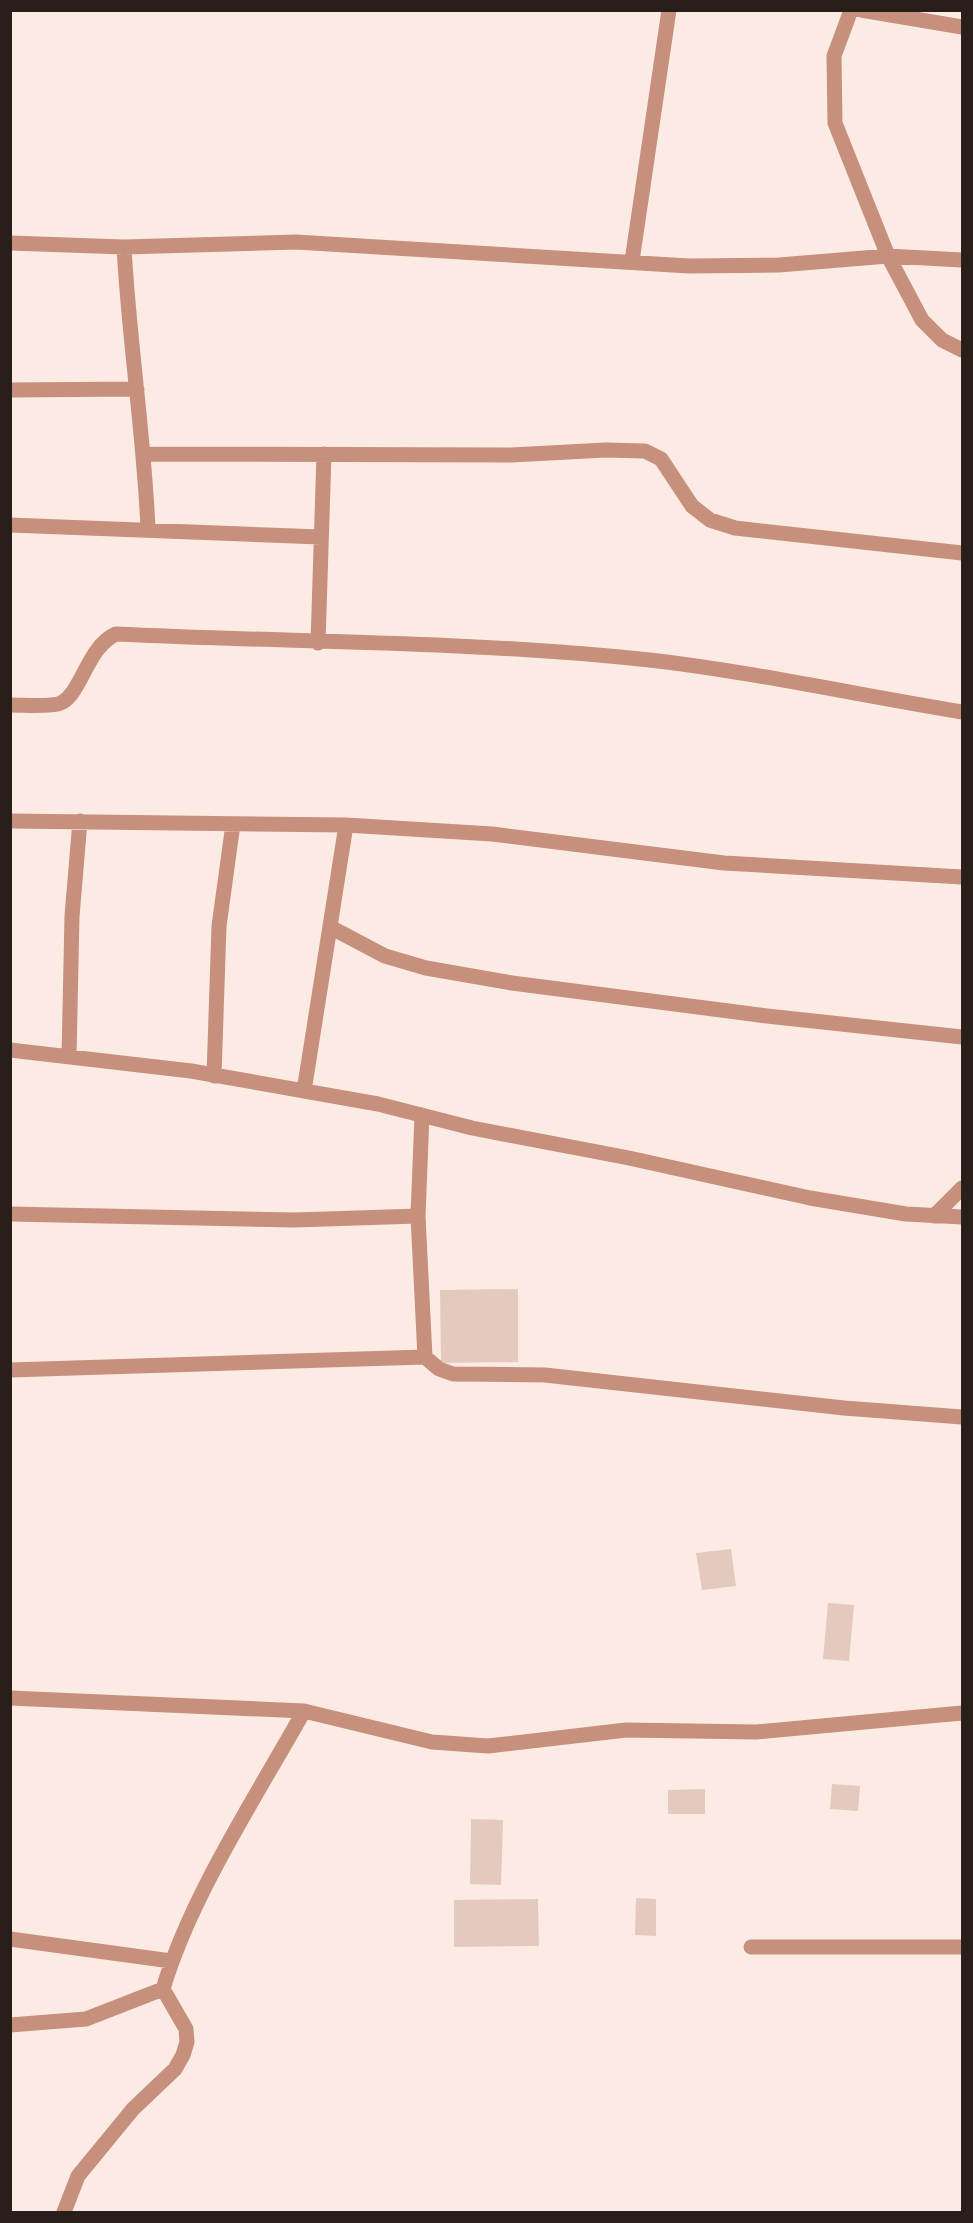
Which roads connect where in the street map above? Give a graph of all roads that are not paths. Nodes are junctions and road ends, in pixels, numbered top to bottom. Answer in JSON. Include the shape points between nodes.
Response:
{"nodes":[{"id":1,"x":669,"y":10,"type":"edge"},
{"id":2,"x":851,"y":10,"type":"edge"},
{"id":3,"x":861,"y":10,"type":"edge"},
{"id":4,"x":963,"y":27,"type":"edge"},
{"id":5,"x":10,"y":243,"type":"edge"},
{"id":6,"x":124,"y":247,"type":"junction"},
{"id":7,"x":888,"y":256,"type":"junction"},
{"id":8,"x":963,"y":260,"type":"edge"},
{"id":9,"x":632,"y":261,"type":"junction"},
{"id":10,"x":963,"y":350,"type":"edge"},
{"id":11,"x":137,"y":389,"type":"junction"},
{"id":12,"x":10,"y":390,"type":"edge"},
{"id":13,"x":144,"y":454,"type":"junction"},
{"id":14,"x":324,"y":454,"type":"junction"},
{"id":15,"x":10,"y":525,"type":"edge"},
{"id":16,"x":148,"y":529,"type":"junction"},
{"id":17,"x":321,"y":537,"type":"junction"},
{"id":18,"x":963,"y":553,"type":"edge"},
{"id":19,"x":318,"y":643,"type":"junction"},
{"id":20,"x":10,"y":705,"type":"edge"},
{"id":21,"x":963,"y":712,"type":"edge"},
{"id":22,"x":10,"y":821,"type":"edge"},
{"id":23,"x":80,"y":821,"type":"junction"},
{"id":24,"x":233,"y":824,"type":"junction"},
{"id":25,"x":346,"y":825,"type":"junction"},
{"id":26,"x":963,"y":877,"type":"edge"},
{"id":27,"x":330,"y":927,"type":"junction"},
{"id":28,"x":963,"y":1037,"type":"edge"},
{"id":29,"x":10,"y":1050,"type":"edge"},
{"id":30,"x":69,"y":1057,"type":"junction"},
{"id":31,"x":214,"y":1076,"type":"junction"},
{"id":32,"x":304,"y":1092,"type":"junction"},
{"id":33,"x":422,"y":1115,"type":"junction"},
{"id":34,"x":963,"y":1188,"type":"edge"},
{"id":35,"x":10,"y":1214,"type":"edge"},
{"id":36,"x":418,"y":1216,"type":"junction"},
{"id":37,"x":933,"y":1216,"type":"junction"},
{"id":38,"x":963,"y":1217,"type":"edge"},
{"id":39,"x":425,"y":1357,"type":"junction"},
{"id":40,"x":10,"y":1370,"type":"edge"},
{"id":41,"x":963,"y":1417,"type":"edge"},
{"id":42,"x":10,"y":1698,"type":"edge"},
{"id":43,"x":304,"y":1711,"type":"junction"},
{"id":44,"x":963,"y":1713,"type":"edge"},
{"id":45,"x":10,"y":1939,"type":"edge"},
{"id":46,"x":751,"y":1947,"type":"dead end"},
{"id":47,"x":963,"y":1947,"type":"edge"},
{"id":48,"x":171,"y":1961,"type":"junction"},
{"id":49,"x":163,"y":1989,"type":"junction"},
{"id":50,"x":10,"y":2025,"type":"edge"},
{"id":51,"x":64,"y":2212,"type":"edge"}],
"edges":[{"from":1,"to":9,"type":"street"},
{"from":2,"to":7,"type":"street","via":[[834,56],[835,123]]},
{"from":3,"to":4,"type":"street"},
{"from":5,"to":6,"type":"street"},
{"from":6,"to":9,"type":"street","via":[[296,243]]},
{"from":6,"to":11,"type":"street"},
{"from":7,"to":8,"type":"street"},
{"from":7,"to":9,"type":"street","via":[[779,265],[689,266]]},
{"from":7,"to":10,"type":"street","via":[[922,320],[942,340]]},
{"from":11,"to":12,"type":"street"},
{"from":11,"to":13,"type":"street"},
{"from":13,"to":14,"type":"street"},
{"from":13,"to":16,"type":"street"},
{"from":14,"to":17,"type":"street"},
{"from":14,"to":18,"type":"street","via":[[645,451],[661,459],[692,506],[710,520],[735,528]]},
{"from":15,"to":16,"type":"street"},
{"from":16,"to":17,"type":"street"},
{"from":17,"to":19,"type":"street"},
{"from":19,"to":20,"type":"street","via":[[116,634],[105,639],[67,699],[58,704]]},
{"from":19,"to":21,"type":"street","via":[[386,642],[610,656],[689,665]]},
{"from":22,"to":23,"type":"street"},
{"from":23,"to":24,"type":"street"},
{"from":23,"to":30,"type":"street","via":[[72,916]]},
{"from":24,"to":25,"type":"street"},
{"from":24,"to":31,"type":"street","via":[[219,926]]},
{"from":25,"to":26,"type":"street","via":[[492,834],[724,862]]},
{"from":25,"to":27,"type":"street"},
{"from":27,"to":28,"type":"street","via":[[385,956],[501,982]]},
{"from":27,"to":32,"type":"street"},
{"from":29,"to":30,"type":"street"},
{"from":30,"to":31,"type":"street"},
{"from":31,"to":32,"type":"street"},
{"from":32,"to":33,"type":"street"},
{"from":33,"to":36,"type":"street"},
{"from":33,"to":37,"type":"street","via":[[810,1198]]},
{"from":34,"to":37,"type":"street"},
{"from":35,"to":36,"type":"street","via":[[283,1220]]},
{"from":36,"to":39,"type":"street"},
{"from":37,"to":38,"type":"street"},
{"from":39,"to":40,"type":"street"},
{"from":39,"to":41,"type":"street","via":[[453,1374],[545,1375]]},
{"from":42,"to":43,"type":"street"},
{"from":43,"to":44,"type":"street","via":[[432,1742],[488,1746],[626,1730],[756,1732]]},
{"from":43,"to":48,"type":"street","via":[[214,1873]]},
{"from":45,"to":48,"type":"street"},
{"from":46,"to":47,"type":"street"},
{"from":48,"to":49,"type":"street"},
{"from":49,"to":50,"type":"street","via":[[86,2019]]},
{"from":49,"to":51,"type":"street","via":[[186,2029],[183,2055],[175,2069],[133,2109],[78,2176]]}]}
